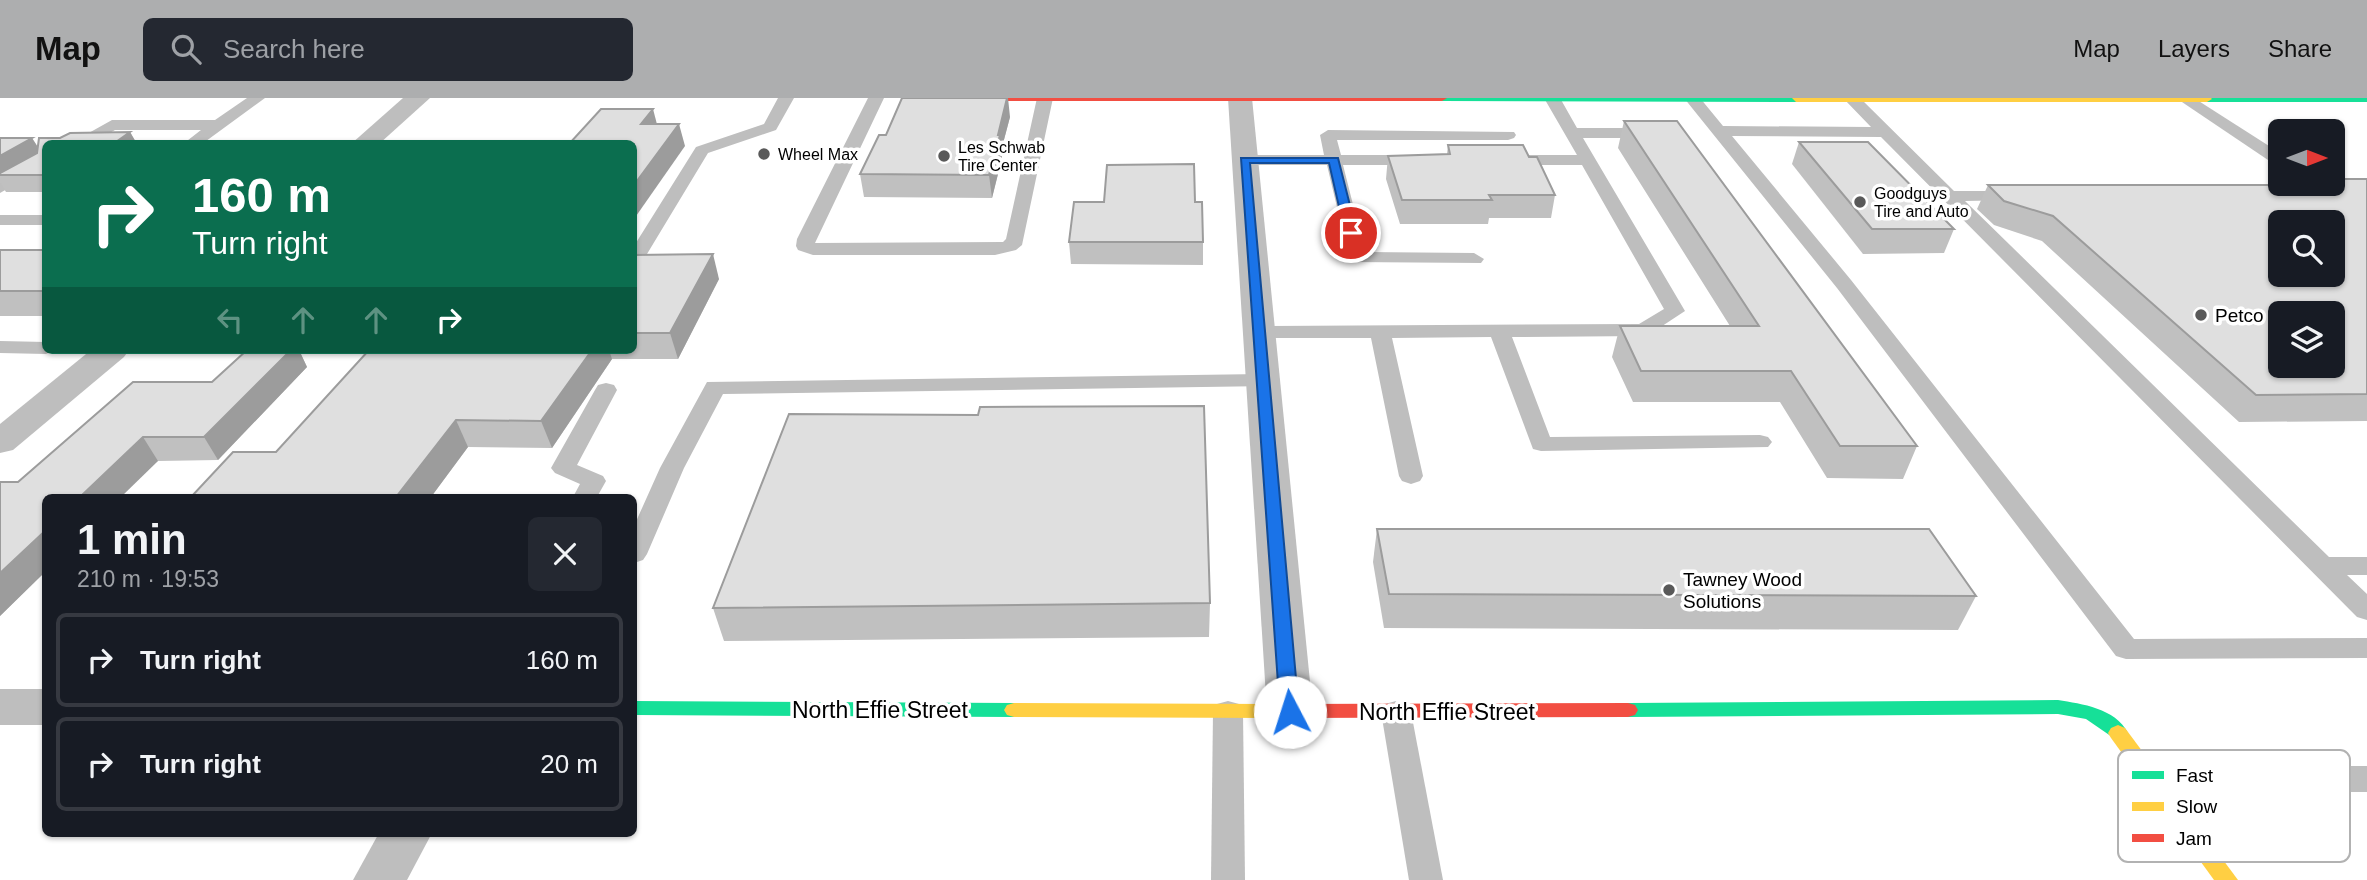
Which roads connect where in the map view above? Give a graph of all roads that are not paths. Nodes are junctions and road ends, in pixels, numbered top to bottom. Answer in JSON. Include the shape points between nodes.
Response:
{"nodes":[{"id":1,"x":257,"y":98,"type":"edge"},
{"id":2,"x":418,"y":98,"type":"edge"},
{"id":3,"x":786,"y":98,"type":"edge"},
{"id":4,"x":876,"y":98,"type":"edge"},
{"id":5,"x":999,"y":98,"type":"edge"},
{"id":6,"x":1045,"y":98,"type":"edge"},
{"id":7,"x":1240,"y":98,"type":"edge"},
{"id":8,"x":1552,"y":98,"type":"edge"},
{"id":9,"x":1692,"y":98,"type":"edge"},
{"id":10,"x":2185,"y":98,"type":"edge"},
{"id":11,"x":1851,"y":99,"type":"edge"},
{"id":12,"x":2367,"y":99,"type":"edge"},
{"id":13,"x":218,"y":125,"type":"junction"},
{"id":14,"x":1720,"y":131,"type":"junction"},
{"id":15,"x":1572,"y":132,"type":"junction"},
{"id":16,"x":1885,"y":132,"type":"junction"},
{"id":17,"x":1649,"y":133,"type":"edge"},
{"id":18,"x":1507,"y":135,"type":"dead end"},
{"id":19,"x":84,"y":140,"type":"edge"},
{"id":20,"x":197,"y":140,"type":"edge"},
{"id":21,"x":368,"y":140,"type":"edge"},
{"id":22,"x":2268,"y":152,"type":"edge"},
{"id":23,"x":1245,"y":160,"type":"junction"},
{"id":24,"x":1334,"y":160,"type":"junction"},
{"id":25,"x":1441,"y":160,"type":"edge"},
{"id":26,"x":1494,"y":160,"type":"edge"},
{"id":27,"x":1588,"y":160,"type":"junction"},
{"id":28,"x":42,"y":162,"type":"edge"},
{"id":29,"x":0,"y":188,"type":"edge"},
{"id":30,"x":2034,"y":195,"type":"edge"},
{"id":31,"x":1949,"y":196,"type":"junction"},
{"id":32,"x":0,"y":220,"type":"edge"},
{"id":33,"x":42,"y":220,"type":"edge"},
{"id":34,"x":637,"y":254,"type":"edge"},
{"id":35,"x":1474,"y":259,"type":"dead end"},
{"id":36,"x":1380,"y":331,"type":"junction"},
{"id":37,"x":1499,"y":331,"type":"junction"},
{"id":38,"x":1259,"y":332,"type":"junction"},
{"id":39,"x":0,"y":347,"type":"edge"},
{"id":40,"x":42,"y":348,"type":"edge"},
{"id":41,"x":107,"y":354,"type":"edge"},
{"id":42,"x":1262,"y":381,"type":"junction"},
{"id":43,"x":606,"y":390,"type":"dead end"},
{"id":44,"x":0,"y":442,"type":"edge"},
{"id":45,"x":1760,"y":442,"type":"dead end"},
{"id":46,"x":1411,"y":476,"type":"dead end"},
{"id":47,"x":587,"y":494,"type":"edge"},
{"id":48,"x":637,"y":547,"type":"edge"},
{"id":49,"x":2322,"y":566,"type":"junction"},
{"id":50,"x":2367,"y":566,"type":"edge"},
{"id":51,"x":2367,"y":610,"type":"edge"},
{"id":52,"x":2367,"y":648,"type":"edge"},
{"id":53,"x":0,"y":707,"type":"edge"},
{"id":54,"x":42,"y":707,"type":"edge"},
{"id":55,"x":637,"y":708,"type":"edge"},
{"id":56,"x":1228,"y":712,"type":"junction"},
{"id":57,"x":1290,"y":712,"type":"junction"},
{"id":58,"x":1396,"y":712,"type":"junction"},
{"id":59,"x":2131,"y":750,"type":"edge"},
{"id":60,"x":404,"y":837,"type":"edge"},
{"id":61,"x":2214,"y":862,"type":"edge"},
{"id":62,"x":380,"y":880,"type":"edge"},
{"id":63,"x":1228,"y":880,"type":"edge"},
{"id":64,"x":1426,"y":880,"type":"edge"},
{"id":65,"x":2227,"y":880,"type":"edge"}],
"edges":[{"from":1,"to":13,"type":"lane"},
{"from":2,"to":21,"type":"street"},
{"from":3,"to":34,"type":"lane","via":[[770,127],[702,150]]},
{"from":4,"to":6,"type":"lane","via":[[805,246],[1009,246],[1015,242]]},
{"from":5,"to":6,"type":"main road"},
{"from":6,"to":7,"type":"main road"},
{"from":7,"to":8,"type":"main road"},
{"from":7,"to":23,"type":"street"},
{"from":8,"to":9,"type":"main road"},
{"from":8,"to":15,"type":"lane"},
{"from":9,"to":11,"type":"main road"},
{"from":9,"to":14,"type":"lane"},
{"from":10,"to":11,"type":"main road"},
{"from":10,"to":12,"type":"main road"},
{"from":10,"to":22,"type":"lane"},
{"from":11,"to":16,"type":"lane"},
{"from":13,"to":19,"type":"lane","via":[[112,125]]},
{"from":13,"to":20,"type":"lane"},
{"from":14,"to":16,"type":"lane"},
{"from":14,"to":52,"type":"lane","via":[[2126,649]]},
{"from":15,"to":17,"type":"lane"},
{"from":15,"to":27,"type":"lane"},
{"from":16,"to":31,"type":"lane"},
{"from":18,"to":24,"type":"lane","via":[[1328,135]]},
{"from":23,"to":24,"type":"lane"},
{"from":23,"to":38,"type":"street"},
{"from":24,"to":25,"type":"lane"},
{"from":24,"to":35,"type":"lane","via":[[1357,258]]},
{"from":26,"to":27,"type":"lane"},
{"from":27,"to":37,"type":"lane","via":[[1675,311],[1643,330]]},
{"from":28,"to":29,"type":"lane"},
{"from":30,"to":31,"type":"lane"},
{"from":31,"to":49,"type":"lane"},
{"from":32,"to":33,"type":"lane"},
{"from":36,"to":37,"type":"lane"},
{"from":36,"to":38,"type":"lane"},
{"from":36,"to":46,"type":"lane"},
{"from":37,"to":45,"type":"lane","via":[[1541,444]]},
{"from":38,"to":42,"type":"street"},
{"from":39,"to":40,"type":"lane"},
{"from":41,"to":44,"type":"street"},
{"from":42,"to":48,"type":"lane","via":[[715,387]]},
{"from":42,"to":57,"type":"street"},
{"from":43,"to":47,"type":"lane","via":[[563,468],[594,481]]},
{"from":49,"to":50,"type":"lane"},
{"from":49,"to":51,"type":"lane"},
{"from":53,"to":54,"type":"street"},
{"from":55,"to":56,"type":"main road","name":"North Effie Street"},
{"from":56,"to":57,"type":"main road","name":"North Effie Street"},
{"from":56,"to":63,"type":"lane"},
{"from":57,"to":58,"type":"main road","name":"North Effie Street"},
{"from":58,"to":59,"type":"main road","name":"North Effie Street","via":[[2059,707],[2091,713],[2115,729]]},
{"from":58,"to":64,"type":"lane"},
{"from":60,"to":62,"type":"street"},
{"from":61,"to":65,"type":"main road"}]}
